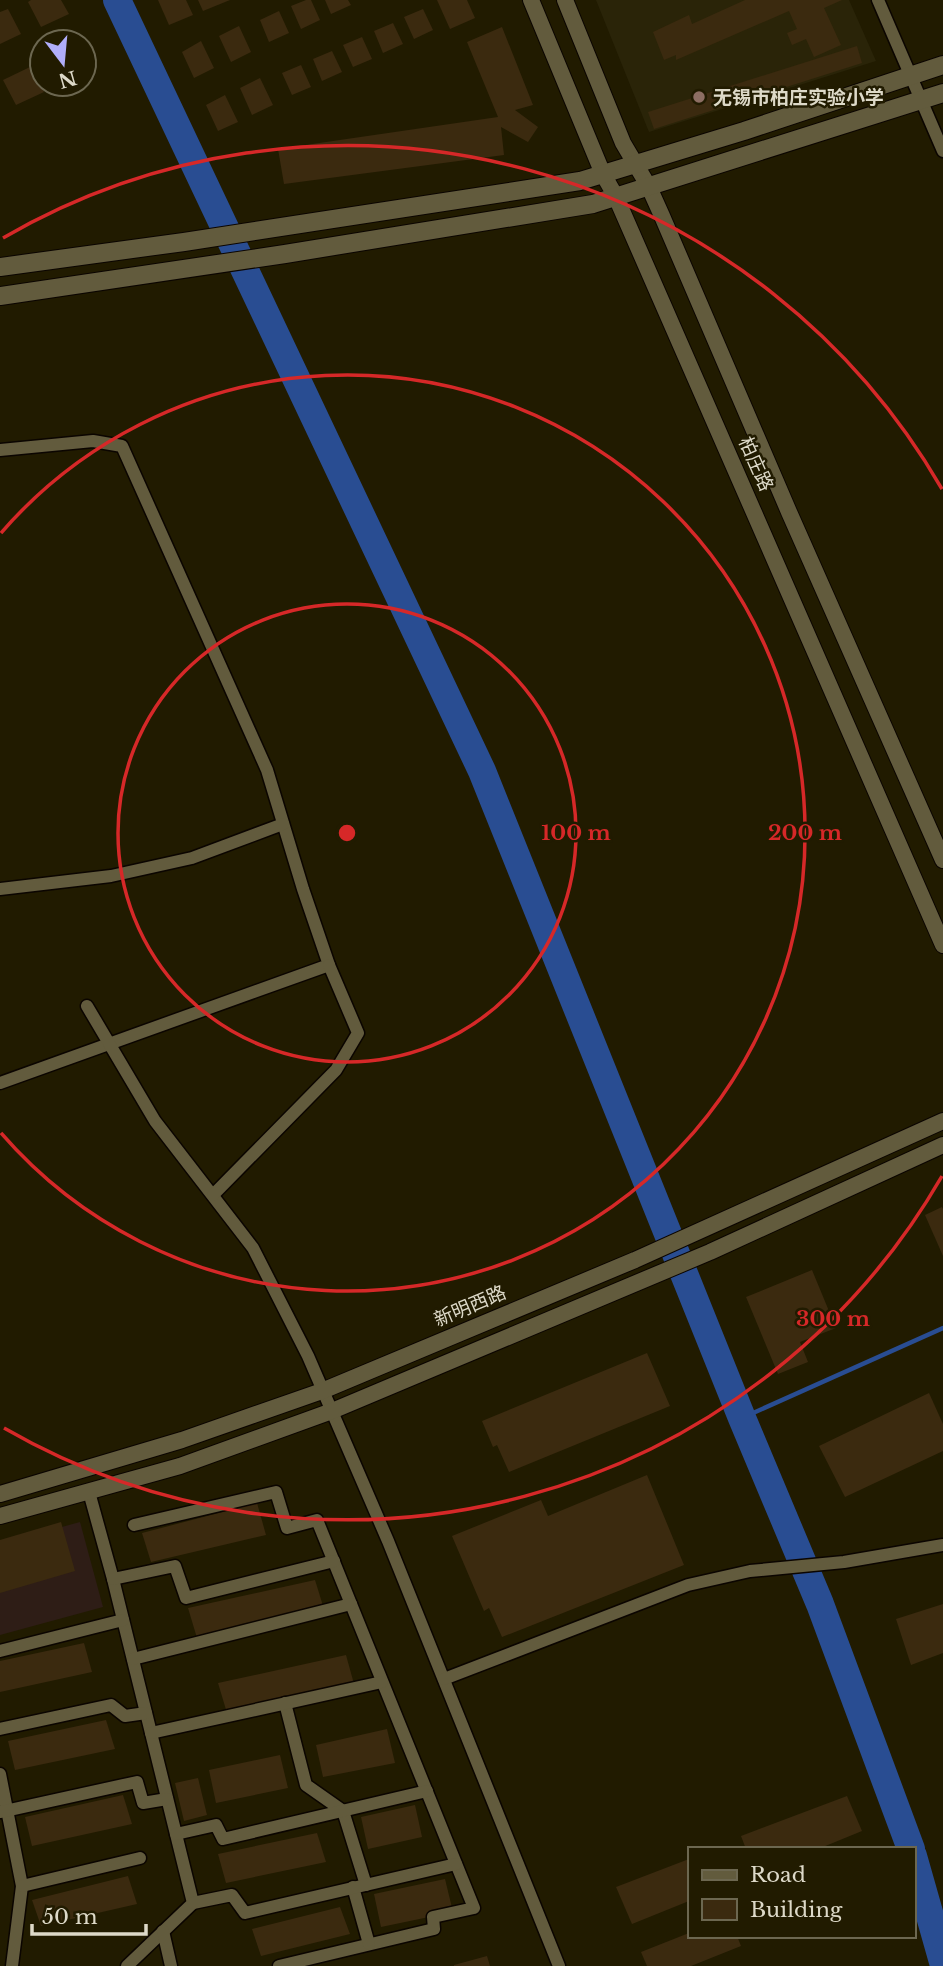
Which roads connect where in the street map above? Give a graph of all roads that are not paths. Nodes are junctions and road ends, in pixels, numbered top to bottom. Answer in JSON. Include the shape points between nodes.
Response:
{"nodes":[{"id":1,"x":531,"y":0,"type":"edge"},
{"id":2,"x":565,"y":0,"type":"edge"},
{"id":3,"x":877,"y":0,"type":"edge"},
{"id":4,"x":943,"y":65,"type":"edge"},
{"id":5,"x":912,"y":76,"type":"junction"},
{"id":6,"x":943,"y":93,"type":"edge"},
{"id":7,"x":922,"y":100,"type":"junction"},
{"id":8,"x":943,"y":151,"type":"edge"},
{"id":9,"x":636,"y":165,"type":"junction"},
{"id":10,"x":603,"y":174,"type":"junction"},
{"id":11,"x":649,"y":187,"type":"junction"},
{"id":12,"x":616,"y":197,"type":"junction"},
{"id":13,"x":0,"y":267,"type":"edge"},
{"id":14,"x":0,"y":296,"type":"edge"},
{"id":15,"x":0,"y":450,"type":"edge"},
{"id":16,"x":283,"y":824,"type":"junction"},
{"id":17,"x":943,"y":860,"type":"edge"},
{"id":18,"x":0,"y":889,"type":"edge"},
{"id":19,"x":943,"y":945,"type":"edge"},
{"id":20,"x":329,"y":965,"type":"junction"},
{"id":21,"x":87,"y":1006,"type":"dead end"},
{"id":22,"x":110,"y":1044,"type":"junction"},
{"id":23,"x":0,"y":1083,"type":"edge"},
{"id":24,"x":943,"y":1121,"type":"edge"},
{"id":25,"x":943,"y":1145,"type":"edge"},
{"id":26,"x":213,"y":1195,"type":"junction"},
{"id":27,"x":322,"y":1391,"type":"junction"},
{"id":28,"x":332,"y":1411,"type":"junction"},
{"id":29,"x":89,"y":1492,"type":"junction"},
{"id":30,"x":0,"y":1494,"type":"edge"},
{"id":31,"x":0,"y":1516,"type":"edge"},
{"id":32,"x":134,"y":1525,"type":"dead end"},
{"id":33,"x":943,"y":1545,"type":"edge"},
{"id":34,"x":334,"y":1561,"type":"junction"},
{"id":35,"x":113,"y":1579,"type":"junction"},
{"id":36,"x":351,"y":1604,"type":"junction"},
{"id":37,"x":123,"y":1620,"type":"junction"},
{"id":38,"x":0,"y":1651,"type":"edge"},
{"id":39,"x":133,"y":1659,"type":"junction"},
{"id":40,"x":444,"y":1679,"type":"junction"},
{"id":41,"x":382,"y":1682,"type":"junction"},
{"id":42,"x":285,"y":1703,"type":"junction"},
{"id":43,"x":146,"y":1713,"type":"junction"},
{"id":44,"x":0,"y":1729,"type":"edge"},
{"id":45,"x":151,"y":1733,"type":"junction"},
{"id":46,"x":0,"y":1774,"type":"edge"},
{"id":47,"x":427,"y":1791,"type":"junction"},
{"id":48,"x":167,"y":1799,"type":"junction"},
{"id":49,"x":343,"y":1811,"type":"junction"},
{"id":50,"x":0,"y":1812,"type":"edge"},
{"id":51,"x":176,"y":1834,"type":"junction"},
{"id":52,"x":140,"y":1858,"type":"dead end"},
{"id":53,"x":456,"y":1864,"type":"junction"},
{"id":54,"x":22,"y":1886,"type":"junction"},
{"id":55,"x":359,"y":1886,"type":"junction"},
{"id":56,"x":193,"y":1903,"type":"junction"},
{"id":57,"x":163,"y":1931,"type":"junction"},
{"id":58,"x":369,"y":1944,"type":"junction"},
{"id":59,"x":12,"y":1966,"type":"edge"},
{"id":60,"x":127,"y":1966,"type":"edge"},
{"id":61,"x":171,"y":1966,"type":"edge"},
{"id":62,"x":279,"y":1966,"type":"edge"},
{"id":63,"x":559,"y":1966,"type":"edge"}],
"edges":[{"from":1,"to":10,"type":"street","name":"柏庄路"},
{"from":2,"to":9,"type":"street","name":"柏庄路"},
{"from":3,"to":5,"type":"street"},
{"from":4,"to":5,"type":"main road"},
{"from":5,"to":7,"type":"street"},
{"from":5,"to":9,"type":"main road"},
{"from":6,"to":7,"type":"main road"},
{"from":7,"to":8,"type":"street"},
{"from":7,"to":11,"type":"main road"},
{"from":9,"to":10,"type":"main road"},
{"from":9,"to":11,"type":"street","name":"柏庄路"},
{"from":10,"to":12,"type":"street","name":"柏庄路"},
{"from":10,"to":13,"type":"main road","via":[[271,229]]},
{"from":11,"to":12,"type":"main road"},
{"from":11,"to":17,"type":"street","name":"柏庄路"},
{"from":12,"to":14,"type":"main road","via":[[285,254]]},
{"from":12,"to":19,"type":"street","name":"柏庄路"},
{"from":15,"to":16,"type":"street","via":[[93,441],[122,446],[267,770]]},
{"from":16,"to":18,"type":"street","via":[[178,861],[111,876]]},
{"from":16,"to":20,"type":"street"},
{"from":20,"to":22,"type":"street"},
{"from":20,"to":26,"type":"street","via":[[358,1033],[336,1070]]},
{"from":21,"to":22,"type":"street"},
{"from":22,"to":23,"type":"street"},
{"from":22,"to":26,"type":"street","via":[[155,1121]]},
{"from":24,"to":27,"type":"street","name":"新明西路","via":[[635,1260]]},
{"from":25,"to":28,"type":"street","via":[[710,1252]]},
{"from":26,"to":27,"type":"street","via":[[253,1248]]},
{"from":27,"to":28,"type":"street"},
{"from":27,"to":30,"type":"street","name":"新明西路","via":[[182,1440]]},
{"from":28,"to":29,"type":"street","via":[[180,1466]]},
{"from":28,"to":40,"type":"street"},
{"from":29,"to":31,"type":"street"},
{"from":29,"to":35,"type":"street"},
{"from":32,"to":34,"type":"street","via":[[276,1492],[287,1528],[317,1520]]},
{"from":33,"to":40,"type":"street","via":[[844,1562],[750,1571],[688,1585]]},
{"from":34,"to":35,"type":"street","via":[[186,1598],[175,1566]]},
{"from":34,"to":36,"type":"street"},
{"from":35,"to":37,"type":"street"},
{"from":36,"to":39,"type":"street"},
{"from":36,"to":41,"type":"street"},
{"from":37,"to":38,"type":"street"},
{"from":37,"to":39,"type":"street"},
{"from":39,"to":43,"type":"street"},
{"from":40,"to":63,"type":"street"},
{"from":41,"to":42,"type":"street"},
{"from":41,"to":47,"type":"street"},
{"from":42,"to":45,"type":"street"},
{"from":42,"to":49,"type":"street","via":[[306,1785]]},
{"from":43,"to":44,"type":"street","via":[[125,1716],[111,1705]]},
{"from":43,"to":45,"type":"street"},
{"from":45,"to":48,"type":"street"},
{"from":46,"to":54,"type":"street"},
{"from":47,"to":49,"type":"street"},
{"from":47,"to":53,"type":"street"},
{"from":48,"to":50,"type":"street","via":[[143,1803],[137,1782]]},
{"from":48,"to":51,"type":"street"},
{"from":49,"to":51,"type":"street","via":[[223,1839],[216,1825]]},
{"from":49,"to":55,"type":"street"},
{"from":51,"to":56,"type":"street"},
{"from":52,"to":54,"type":"street"},
{"from":53,"to":55,"type":"street"},
{"from":53,"to":58,"type":"street","via":[[474,1908],[433,1917],[434,1929]]},
{"from":54,"to":59,"type":"street"},
{"from":55,"to":56,"type":"street","via":[[245,1913],[232,1895]]},
{"from":55,"to":58,"type":"street"},
{"from":56,"to":57,"type":"street"},
{"from":57,"to":60,"type":"street"},
{"from":57,"to":61,"type":"street"},
{"from":58,"to":62,"type":"street"}]}
